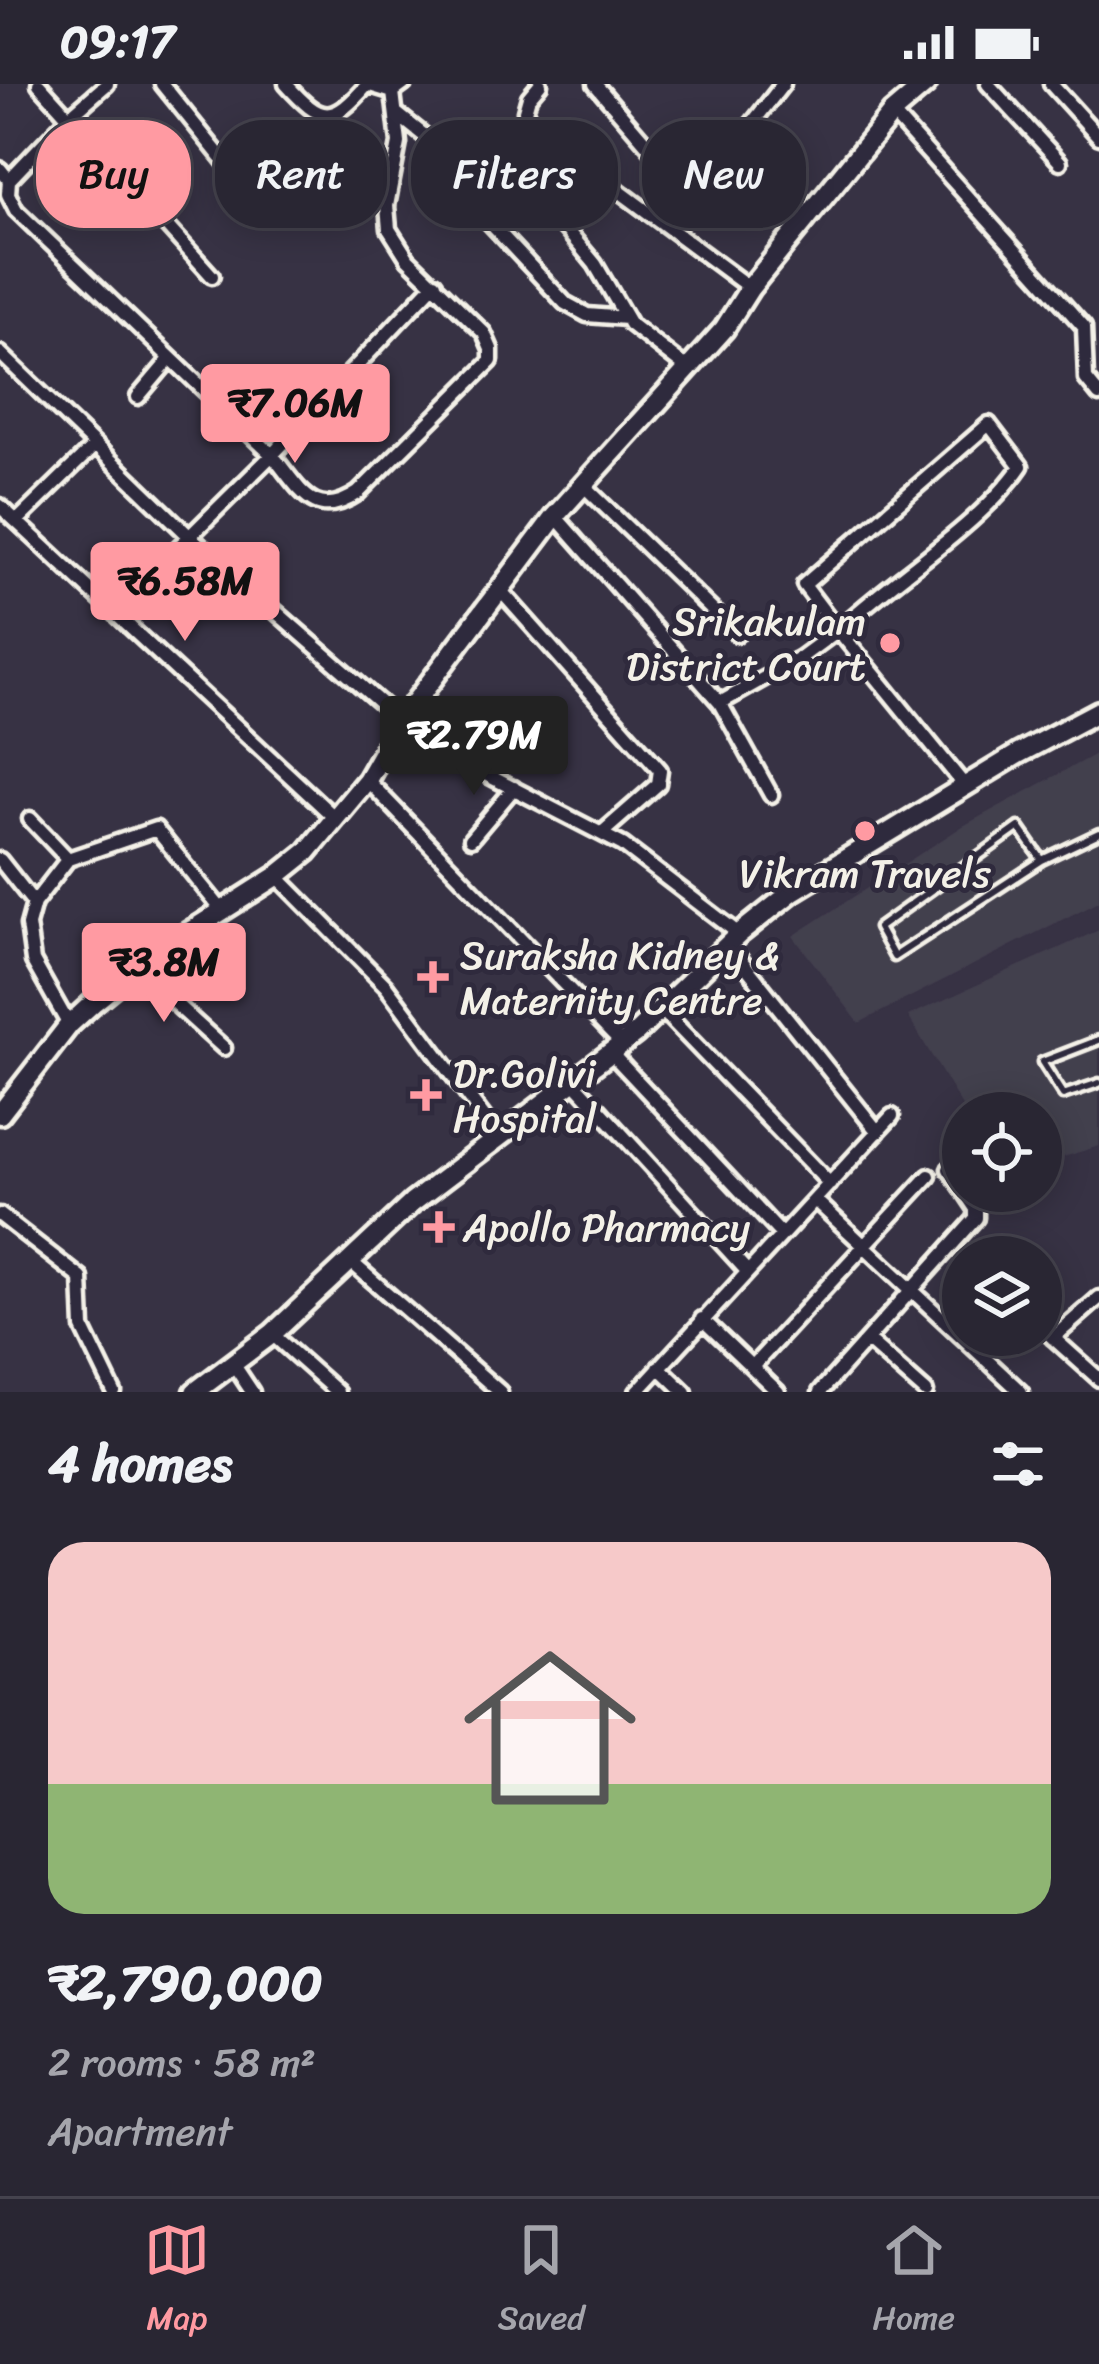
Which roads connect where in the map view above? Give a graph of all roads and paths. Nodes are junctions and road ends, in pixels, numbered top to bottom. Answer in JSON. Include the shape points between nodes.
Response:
{"nodes":[{"id":1,"x":39,"y":84,"type":"edge"},
{"id":2,"x":107,"y":84,"type":"edge"},
{"id":3,"x":162,"y":84,"type":"edge"},
{"id":4,"x":286,"y":84,"type":"edge"},
{"id":5,"x":540,"y":84,"type":"edge"},
{"id":6,"x":595,"y":84,"type":"edge"},
{"id":7,"x":783,"y":84,"type":"edge"},
{"id":8,"x":926,"y":84,"type":"edge"},
{"id":9,"x":988,"y":84,"type":"edge"},
{"id":10,"x":1052,"y":84,"type":"edge"},
{"id":11,"x":369,"y":85,"type":"edge"},
{"id":12,"x":398,"y":88,"type":"edge"},
{"id":13,"x":395,"y":113,"type":"junction"},
{"id":14,"x":892,"y":113,"type":"junction"},
{"id":15,"x":69,"y":117,"type":"junction"},
{"id":16,"x":411,"y":125,"type":"edge"},
{"id":17,"x":1099,"y":136,"type":"edge"},
{"id":18,"x":215,"y":150,"type":"edge"},
{"id":19,"x":1060,"y":163,"type":"dead end"},
{"id":20,"x":5,"y":174,"type":"edge"},
{"id":21,"x":495,"y":228,"type":"edge"},
{"id":22,"x":565,"y":228,"type":"edge"},
{"id":23,"x":212,"y":276,"type":"dead end"},
{"id":24,"x":435,"y":284,"type":"junction"},
{"id":25,"x":750,"y":288,"type":"junction"},
{"id":26,"x":626,"y":318,"type":"junction"},
{"id":27,"x":0,"y":353,"type":"edge"},
{"id":28,"x":170,"y":358,"type":"junction"},
{"id":29,"x":688,"y":369,"type":"junction"},
{"id":30,"x":1099,"y":395,"type":"edge"},
{"id":31,"x":138,"y":397,"type":"dead end"},
{"id":32,"x":95,"y":445,"type":"junction"},
{"id":33,"x":272,"y":455,"type":"junction"},
{"id":34,"x":582,"y":484,"type":"junction"},
{"id":35,"x":0,"y":506,"type":"edge"},
{"id":36,"x":555,"y":515,"type":"junction"},
{"id":37,"x":16,"y":521,"type":"junction"},
{"id":38,"x":188,"y":535,"type":"junction"},
{"id":39,"x":501,"y":591,"type":"junction"},
{"id":40,"x":115,"y":610,"type":"junction"},
{"id":41,"x":838,"y":629,"type":"junction"},
{"id":42,"x":737,"y":634,"type":"dead end"},
{"id":43,"x":719,"y":704,"type":"junction"},
{"id":44,"x":1099,"y":711,"type":"edge"},
{"id":45,"x":401,"y":722,"type":"junction"},
{"id":46,"x":368,"y":780,"type":"junction"},
{"id":47,"x":965,"y":786,"type":"junction"},
{"id":48,"x":514,"y":788,"type":"junction"},
{"id":49,"x":771,"y":795,"type":"dead end"},
{"id":50,"x":30,"y":819,"type":"dead end"},
{"id":51,"x":336,"y":819,"type":"junction"},
{"id":52,"x":1099,"y":832,"type":"edge"},
{"id":53,"x":602,"y":833,"type":"junction"},
{"id":54,"x":471,"y":838,"type":"dead end"},
{"id":55,"x":68,"y":859,"type":"junction"},
{"id":56,"x":0,"y":860,"type":"edge"},
{"id":57,"x":1042,"y":860,"type":"junction"},
{"id":58,"x":277,"y":877,"type":"junction"},
{"id":59,"x":34,"y":904,"type":"junction"},
{"id":60,"x":221,"y":909,"type":"junction"},
{"id":61,"x":733,"y":939,"type":"junction"},
{"id":62,"x":135,"y":967,"type":"junction"},
{"id":63,"x":661,"y":1010,"type":"junction"},
{"id":64,"x":69,"y":1025,"type":"junction"},
{"id":65,"x":1099,"y":1040,"type":"edge"},
{"id":66,"x":224,"y":1048,"type":"dead end"},
{"id":67,"x":616,"y":1049,"type":"junction"},
{"id":68,"x":573,"y":1082,"type":"junction"},
{"id":69,"x":1099,"y":1083,"type":"edge"},
{"id":70,"x":0,"y":1114,"type":"edge"},
{"id":71,"x":892,"y":1116,"type":"dead end"},
{"id":72,"x":878,"y":1132,"type":"junction"},
{"id":73,"x":498,"y":1136,"type":"junction"},
{"id":74,"x":929,"y":1176,"type":"dead end"},
{"id":75,"x":830,"y":1184,"type":"junction"},
{"id":76,"x":815,"y":1199,"type":"junction"},
{"id":77,"x":976,"y":1212,"type":"edge"},
{"id":78,"x":0,"y":1215,"type":"edge"},
{"id":79,"x":781,"y":1234,"type":"junction"},
{"id":80,"x":960,"y":1236,"type":"edge"},
{"id":81,"x":862,"y":1246,"type":"junction"},
{"id":82,"x":942,"y":1257,"type":"edge"},
{"id":83,"x":349,"y":1260,"type":"junction"},
{"id":84,"x":746,"y":1270,"type":"junction"},
{"id":85,"x":910,"y":1292,"type":"junction"},
{"id":86,"x":1099,"y":1298,"type":"edge"},
{"id":87,"x":702,"y":1319,"type":"junction"},
{"id":88,"x":1062,"y":1330,"type":"edge"},
{"id":89,"x":272,"y":1334,"type":"junction"},
{"id":90,"x":867,"y":1340,"type":"junction"},
{"id":91,"x":1062,"y":1346,"type":"edge"},
{"id":92,"x":234,"y":1365,"type":"junction"},
{"id":93,"x":659,"y":1367,"type":"junction"},
{"id":94,"x":752,"y":1367,"type":"junction"},
{"id":95,"x":1099,"y":1379,"type":"edge"},
{"id":96,"x":1013,"y":1389,"type":"edge"},
{"id":97,"x":921,"y":1390,"type":"edge"},
{"id":98,"x":114,"y":1392,"type":"edge"},
{"id":99,"x":195,"y":1392,"type":"edge"},
{"id":100,"x":252,"y":1392,"type":"edge"},
{"id":101,"x":337,"y":1392,"type":"edge"},
{"id":102,"x":500,"y":1392,"type":"edge"},
{"id":103,"x":637,"y":1392,"type":"edge"},
{"id":104,"x":685,"y":1392,"type":"edge"},
{"id":105,"x":778,"y":1392,"type":"edge"},
{"id":106,"x":820,"y":1392,"type":"edge"}],
"edges":[{"from":1,"to":15,"type":"street"},
{"from":2,"to":15,"type":"street"},
{"from":3,"to":18,"type":"street"},
{"from":4,"to":11,"type":"street","via":[[324,116]]},
{"from":5,"to":25,"type":"street","via":[[525,111],[533,128]]},
{"from":6,"to":7,"type":"street","via":[[675,177],[693,187],[706,182]]},
{"from":8,"to":14,"type":"street"},
{"from":9,"to":19,"type":"street"},
{"from":10,"to":17,"type":"street"},
{"from":11,"to":12,"type":"street"},
{"from":12,"to":13,"type":"street"},
{"from":13,"to":16,"type":"street"},
{"from":13,"to":24,"type":"street","via":[[399,143],[387,220],[408,259]]},
{"from":14,"to":25,"type":"street"},
{"from":14,"to":30,"type":"street","via":[[1084,327],[1087,380]]},
{"from":15,"to":20,"type":"street"},
{"from":15,"to":23,"type":"street"},
{"from":20,"to":28,"type":"street","via":[[16,210]]},
{"from":21,"to":26,"type":"street","via":[[566,304],[586,315]]},
{"from":22,"to":26,"type":"street"},
{"from":24,"to":33,"type":"street"},
{"from":24,"to":33,"type":"street","via":[[489,341],[488,367],[342,504],[309,500]]},
{"from":25,"to":29,"type":"street"},
{"from":26,"to":29,"type":"street"},
{"from":27,"to":32,"type":"street"},
{"from":28,"to":31,"type":"street"},
{"from":28,"to":33,"type":"street"},
{"from":29,"to":34,"type":"street"},
{"from":32,"to":37,"type":"street"},
{"from":32,"to":38,"type":"street"},
{"from":33,"to":38,"type":"street"},
{"from":34,"to":36,"type":"street"},
{"from":34,"to":42,"type":"street"},
{"from":35,"to":37,"type":"street"},
{"from":36,"to":39,"type":"street"},
{"from":36,"to":43,"type":"street"},
{"from":37,"to":40,"type":"street"},
{"from":38,"to":40,"type":"street"},
{"from":38,"to":45,"type":"street"},
{"from":39,"to":45,"type":"street"},
{"from":39,"to":53,"type":"street","via":[[660,770],[658,784]]},
{"from":40,"to":51,"type":"street"},
{"from":41,"to":41,"type":"street","via":[[804,585],[989,424],[1021,466],[1003,492]]},
{"from":41,"to":43,"type":"street"},
{"from":41,"to":47,"type":"street"},
{"from":43,"to":49,"type":"street"},
{"from":44,"to":47,"type":"street"},
{"from":45,"to":46,"type":"street"},
{"from":45,"to":48,"type":"street"},
{"from":46,"to":51,"type":"street"},
{"from":46,"to":67,"type":"street"},
{"from":47,"to":61,"type":"street","via":[[793,891]]},
{"from":48,"to":53,"type":"street"},
{"from":48,"to":54,"type":"street"},
{"from":50,"to":55,"type":"street"},
{"from":51,"to":58,"type":"street"},
{"from":52,"to":57,"type":"lane"},
{"from":53,"to":61,"type":"street","via":[[683,889]]},
{"from":55,"to":59,"type":"street"},
{"from":55,"to":60,"type":"street","via":[[156,829]]},
{"from":56,"to":59,"type":"street"},
{"from":57,"to":57,"type":"lane","via":[[894,957],[878,928],[1019,827]]},
{"from":58,"to":60,"type":"street"},
{"from":58,"to":73,"type":"street","via":[[386,986]]},
{"from":59,"to":64,"type":"street","via":[[33,961]]},
{"from":60,"to":62,"type":"street"},
{"from":61,"to":63,"type":"street"},
{"from":61,"to":72,"type":"street"},
{"from":62,"to":64,"type":"street"},
{"from":62,"to":66,"type":"street"},
{"from":63,"to":67,"type":"street"},
{"from":63,"to":75,"type":"street"},
{"from":64,"to":70,"type":"street"},
{"from":65,"to":69,"type":"lane","via":[[1042,1062],[1063,1095]]},
{"from":67,"to":68,"type":"street"},
{"from":67,"to":79,"type":"street"},
{"from":68,"to":73,"type":"street"},
{"from":68,"to":84,"type":"street"},
{"from":71,"to":72,"type":"street"},
{"from":72,"to":75,"type":"street"},
{"from":73,"to":83,"type":"street"},
{"from":74,"to":81,"type":"street"},
{"from":75,"to":76,"type":"street"},
{"from":76,"to":79,"type":"street"},
{"from":76,"to":81,"type":"street"},
{"from":77,"to":80,"type":"street"},
{"from":78,"to":98,"type":"street","via":[[81,1278],[82,1328]]},
{"from":79,"to":84,"type":"street"},
{"from":81,"to":85,"type":"street"},
{"from":81,"to":94,"type":"street"},
{"from":82,"to":85,"type":"street"},
{"from":83,"to":89,"type":"street"},
{"from":83,"to":102,"type":"street"},
{"from":84,"to":87,"type":"street"},
{"from":85,"to":90,"type":"street"},
{"from":85,"to":96,"type":"street"},
{"from":86,"to":88,"type":"street"},
{"from":87,"to":93,"type":"street"},
{"from":87,"to":94,"type":"street"},
{"from":89,"to":92,"type":"street"},
{"from":89,"to":101,"type":"street"},
{"from":90,"to":97,"type":"street"},
{"from":90,"to":106,"type":"street"},
{"from":91,"to":95,"type":"street"},
{"from":92,"to":99,"type":"street"},
{"from":92,"to":100,"type":"street"},
{"from":93,"to":103,"type":"street"},
{"from":93,"to":104,"type":"street"},
{"from":94,"to":105,"type":"street"}]}
